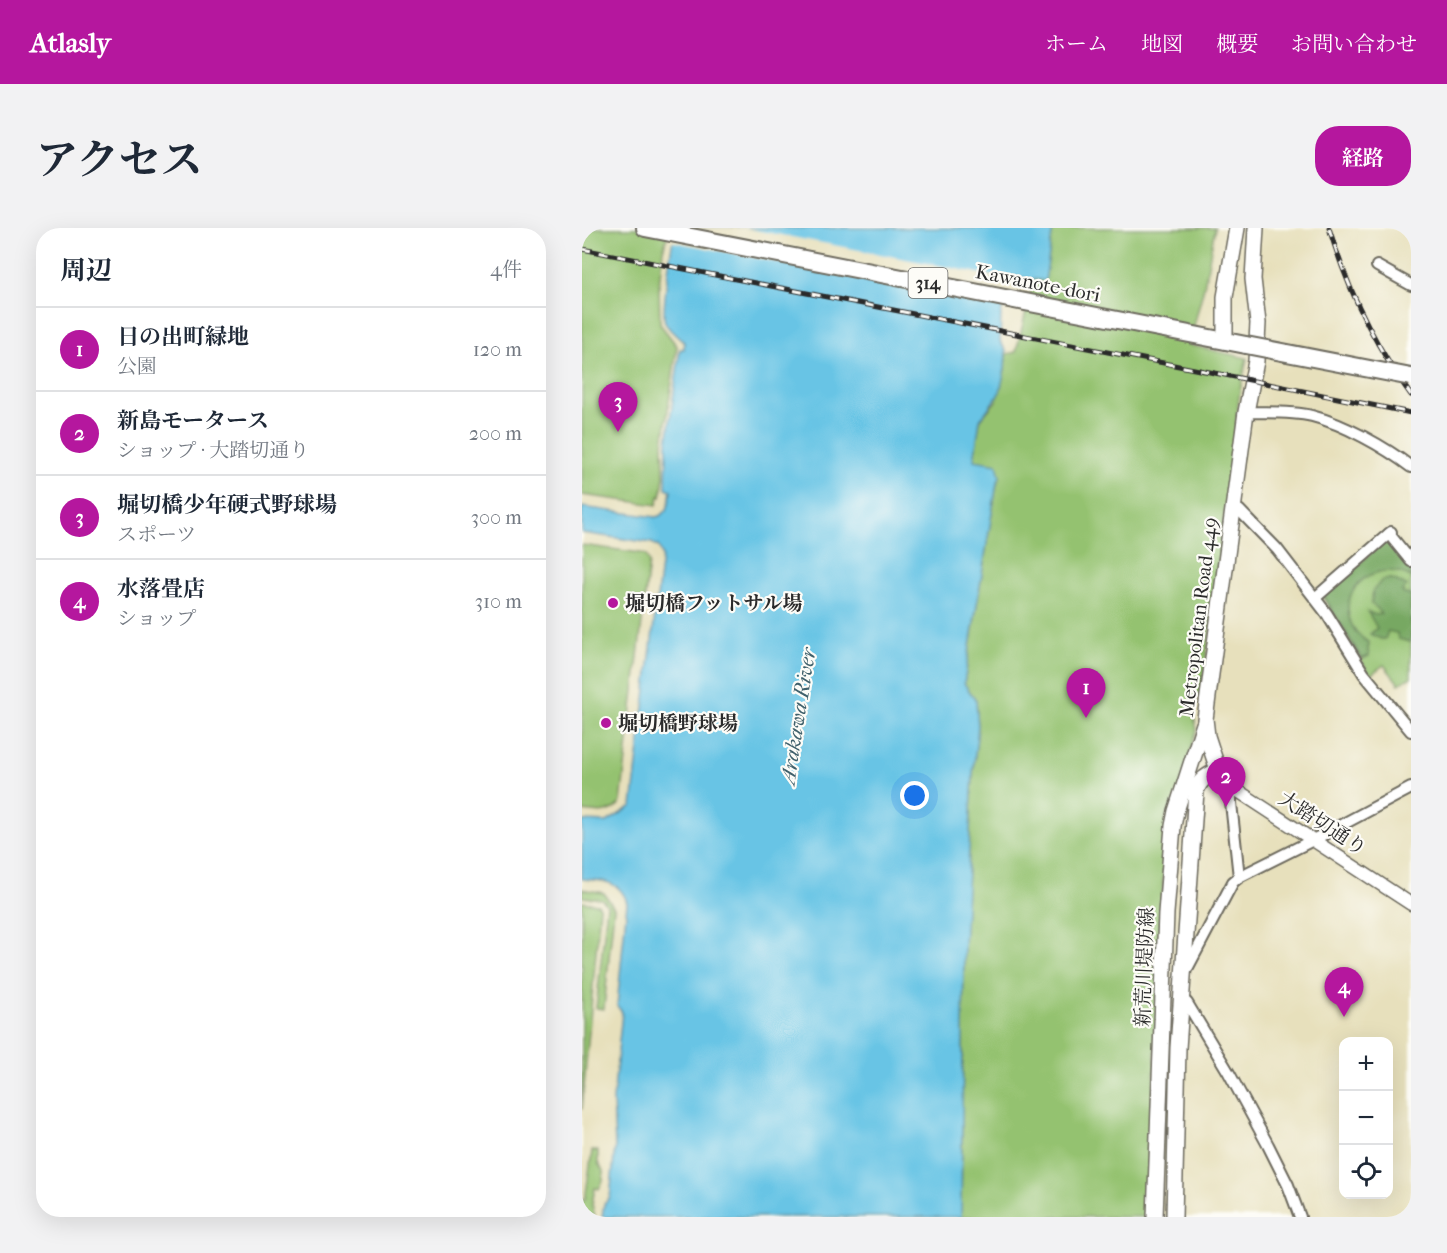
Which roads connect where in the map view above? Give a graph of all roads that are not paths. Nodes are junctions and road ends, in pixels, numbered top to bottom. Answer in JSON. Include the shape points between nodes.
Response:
{"nodes":[{"id":1,"x":645,"y":228,"type":"edge"},
{"id":2,"x":701,"y":228,"type":"edge"},
{"id":3,"x":1237,"y":228,"type":"edge"},
{"id":4,"x":1256,"y":228,"type":"edge"},
{"id":5,"x":1377,"y":266,"type":"dead end"},
{"id":6,"x":1411,"y":285,"type":"edge"},
{"id":7,"x":1219,"y":335,"type":"junction"},
{"id":8,"x":1247,"y":340,"type":"junction"},
{"id":9,"x":1411,"y":367,"type":"edge"},
{"id":10,"x":1411,"y":377,"type":"edge"},
{"id":11,"x":1246,"y":412,"type":"junction"},
{"id":12,"x":1411,"y":468,"type":"edge"},
{"id":13,"x":1233,"y":510,"type":"junction"},
{"id":14,"x":1411,"y":561,"type":"edge"},
{"id":15,"x":1315,"y":598,"type":"junction"},
{"id":16,"x":1205,"y":723,"type":"junction"},
{"id":17,"x":1411,"y":731,"type":"edge"},
{"id":18,"x":1218,"y":770,"type":"junction"},
{"id":19,"x":1411,"y":788,"type":"edge"},
{"id":20,"x":1235,"y":789,"type":"junction"},
{"id":21,"x":1315,"y":839,"type":"junction"},
{"id":22,"x":1239,"y":877,"type":"junction"},
{"id":23,"x":1411,"y":904,"type":"edge"},
{"id":24,"x":1183,"y":968,"type":"junction"},
{"id":25,"x":1182,"y":1004,"type":"junction"},
{"id":26,"x":1155,"y":1217,"type":"edge"},
{"id":27,"x":1174,"y":1217,"type":"edge"},
{"id":28,"x":1300,"y":1217,"type":"edge"}],
"edges":[{"from":1,"to":7,"type":"main road","name":"Kawanote-dori","number":"314"},
{"from":2,"to":7,"type":"main road","name":"Kawanote-dori","number":"314"},
{"from":3,"to":7,"type":"main road"},
{"from":4,"to":11,"type":"main road","name":"Metropolitan Road 449","via":[[1256,361]]},
{"from":5,"to":6,"type":"street"},
{"from":7,"to":8,"type":"main road","name":"Kawanote-dori","number":"314"},
{"from":8,"to":9,"type":"main road","number":"314"},
{"from":8,"to":10,"type":"main road","number":"314","bridge":true},
{"from":11,"to":12,"type":"street","via":[[1303,414],[1322,419],[1383,448]]},
{"from":11,"to":13,"type":"main road","name":"Metropolitan Road 449"},
{"from":13,"to":15,"type":"street","via":[[1239,510],[1277,549]]},
{"from":13,"to":16,"type":"main road","name":"Metropolitan Road 449"},
{"from":14,"to":15,"type":"street","via":[[1390,533]]},
{"from":15,"to":17,"type":"street","via":[[1364,674]]},
{"from":16,"to":18,"type":"main road","name":"Metropolitan Road 449"},
{"from":16,"to":26,"type":"main road","name":"新荒川堤防線","via":[[1173,826]]},
{"from":18,"to":20,"type":"street","name":"大踏切通り"},
{"from":18,"to":24,"type":"main road","via":[[1204,777],[1196,791]]},
{"from":19,"to":21,"type":"street"},
{"from":20,"to":21,"type":"street","name":"大踏切通り"},
{"from":20,"to":22,"type":"street","via":[[1231,803]]},
{"from":21,"to":22,"type":"street"},
{"from":21,"to":23,"type":"street","name":"大踏切通り"},
{"from":22,"to":24,"type":"street","via":[[1188,967]]},
{"from":24,"to":25,"type":"main road"},
{"from":25,"to":27,"type":"main road"},
{"from":25,"to":28,"type":"street","via":[[1187,1004],[1229,1073],[1273,1155]]}]}
